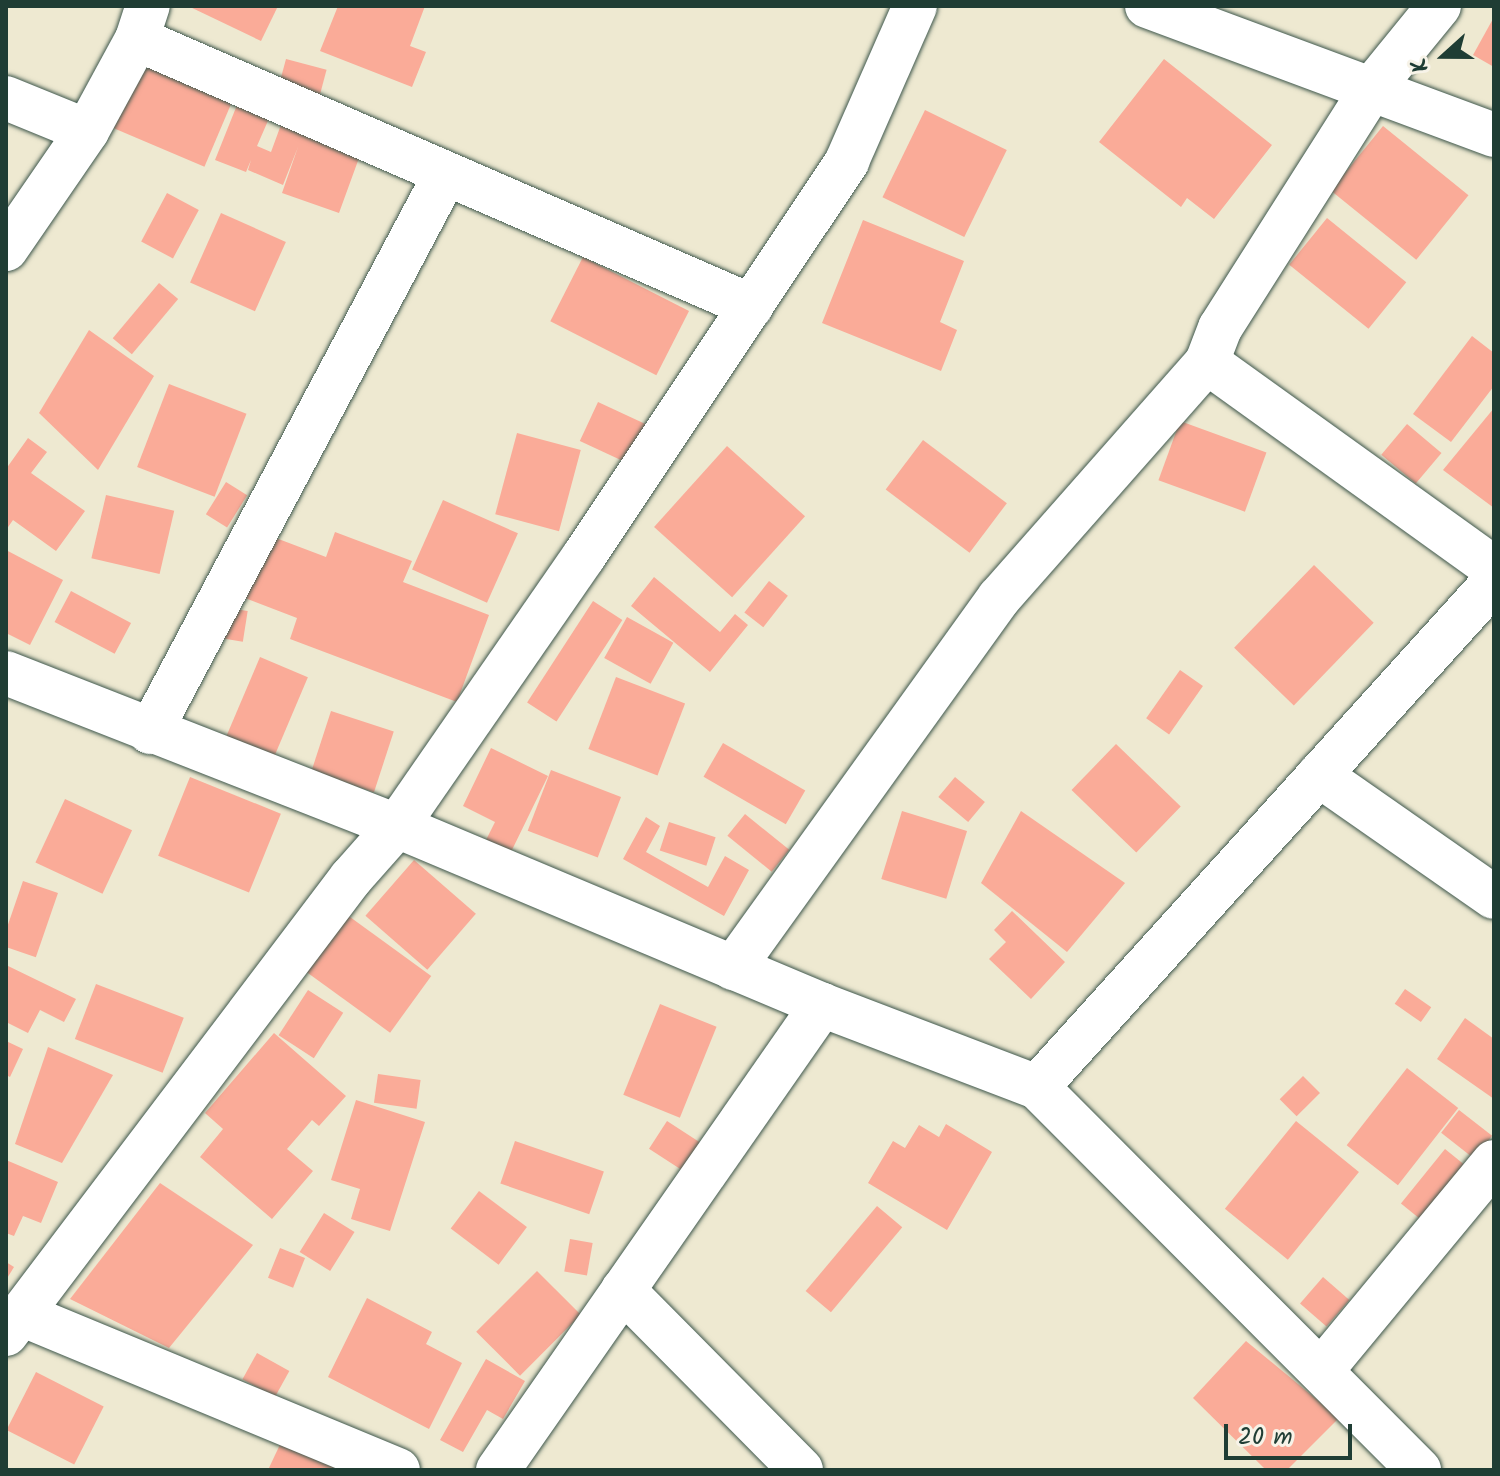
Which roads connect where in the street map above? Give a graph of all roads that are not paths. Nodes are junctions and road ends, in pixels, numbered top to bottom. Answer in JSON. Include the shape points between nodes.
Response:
{"nodes":[{"id":1,"x":915,"y":6,"type":"edge"},
{"id":2,"x":1147,"y":6,"type":"edge"},
{"id":3,"x":1439,"y":6,"type":"edge"},
{"id":4,"x":143,"y":23,"type":"edge"},
{"id":5,"x":1373,"y":87,"type":"junction"},
{"id":6,"x":6,"y":98,"type":"edge"},
{"id":7,"x":87,"y":131,"type":"junction"},
{"id":8,"x":1494,"y":135,"type":"edge"},
{"id":9,"x":445,"y":175,"type":"junction"},
{"id":10,"x":6,"y":249,"type":"edge"},
{"id":11,"x":751,"y":306,"type":"junction"},
{"id":12,"x":1207,"y":362,"type":"junction"},
{"id":13,"x":1494,"y":568,"type":"edge"},
{"id":14,"x":1494,"y":582,"type":"edge"},
{"id":15,"x":6,"y":673,"type":"edge"},
{"id":16,"x":150,"y":732,"type":"junction"},
{"id":17,"x":1319,"y":775,"type":"junction"},
{"id":18,"x":397,"y":826,"type":"junction"},
{"id":19,"x":1494,"y":897,"type":"edge"},
{"id":20,"x":733,"y":968,"type":"junction"},
{"id":21,"x":822,"y":1005,"type":"junction"},
{"id":22,"x":1037,"y":1087,"type":"junction"},
{"id":23,"x":1494,"y":1162,"type":"edge"},
{"id":24,"x":623,"y":1290,"type":"junction"},
{"id":25,"x":13,"y":1324,"type":"edge"},
{"id":26,"x":1321,"y":1371,"type":"junction"},
{"id":27,"x":1406,"y":1466,"type":"edge"},
{"id":28,"x":398,"y":1470,"type":"edge"},
{"id":29,"x":498,"y":1470,"type":"edge"},
{"id":30,"x":801,"y":1470,"type":"edge"}],
"edges":[{"from":1,"to":11,"type":"street","via":[[847,161]]},
{"from":2,"to":5,"type":"street"},
{"from":3,"to":5,"type":"street"},
{"from":4,"to":7,"type":"street"},
{"from":4,"to":9,"type":"street"},
{"from":5,"to":8,"type":"street"},
{"from":5,"to":12,"type":"street","via":[[1220,328]]},
{"from":6,"to":7,"type":"street"},
{"from":7,"to":10,"type":"street"},
{"from":9,"to":11,"type":"street"},
{"from":9,"to":16,"type":"street"},
{"from":11,"to":18,"type":"street"},
{"from":12,"to":13,"type":"street"},
{"from":12,"to":20,"type":"street","via":[[999,598]]},
{"from":14,"to":17,"type":"street"},
{"from":15,"to":16,"type":"street"},
{"from":16,"to":18,"type":"street"},
{"from":17,"to":19,"type":"street"},
{"from":17,"to":22,"type":"street"},
{"from":18,"to":20,"type":"street"},
{"from":18,"to":25,"type":"street","via":[[351,878]]},
{"from":20,"to":21,"type":"street"},
{"from":21,"to":22,"type":"street"},
{"from":21,"to":24,"type":"street"},
{"from":22,"to":26,"type":"street"},
{"from":23,"to":26,"type":"street"},
{"from":24,"to":29,"type":"street"},
{"from":24,"to":30,"type":"street"},
{"from":25,"to":28,"type":"street"},
{"from":26,"to":27,"type":"street"}]}
